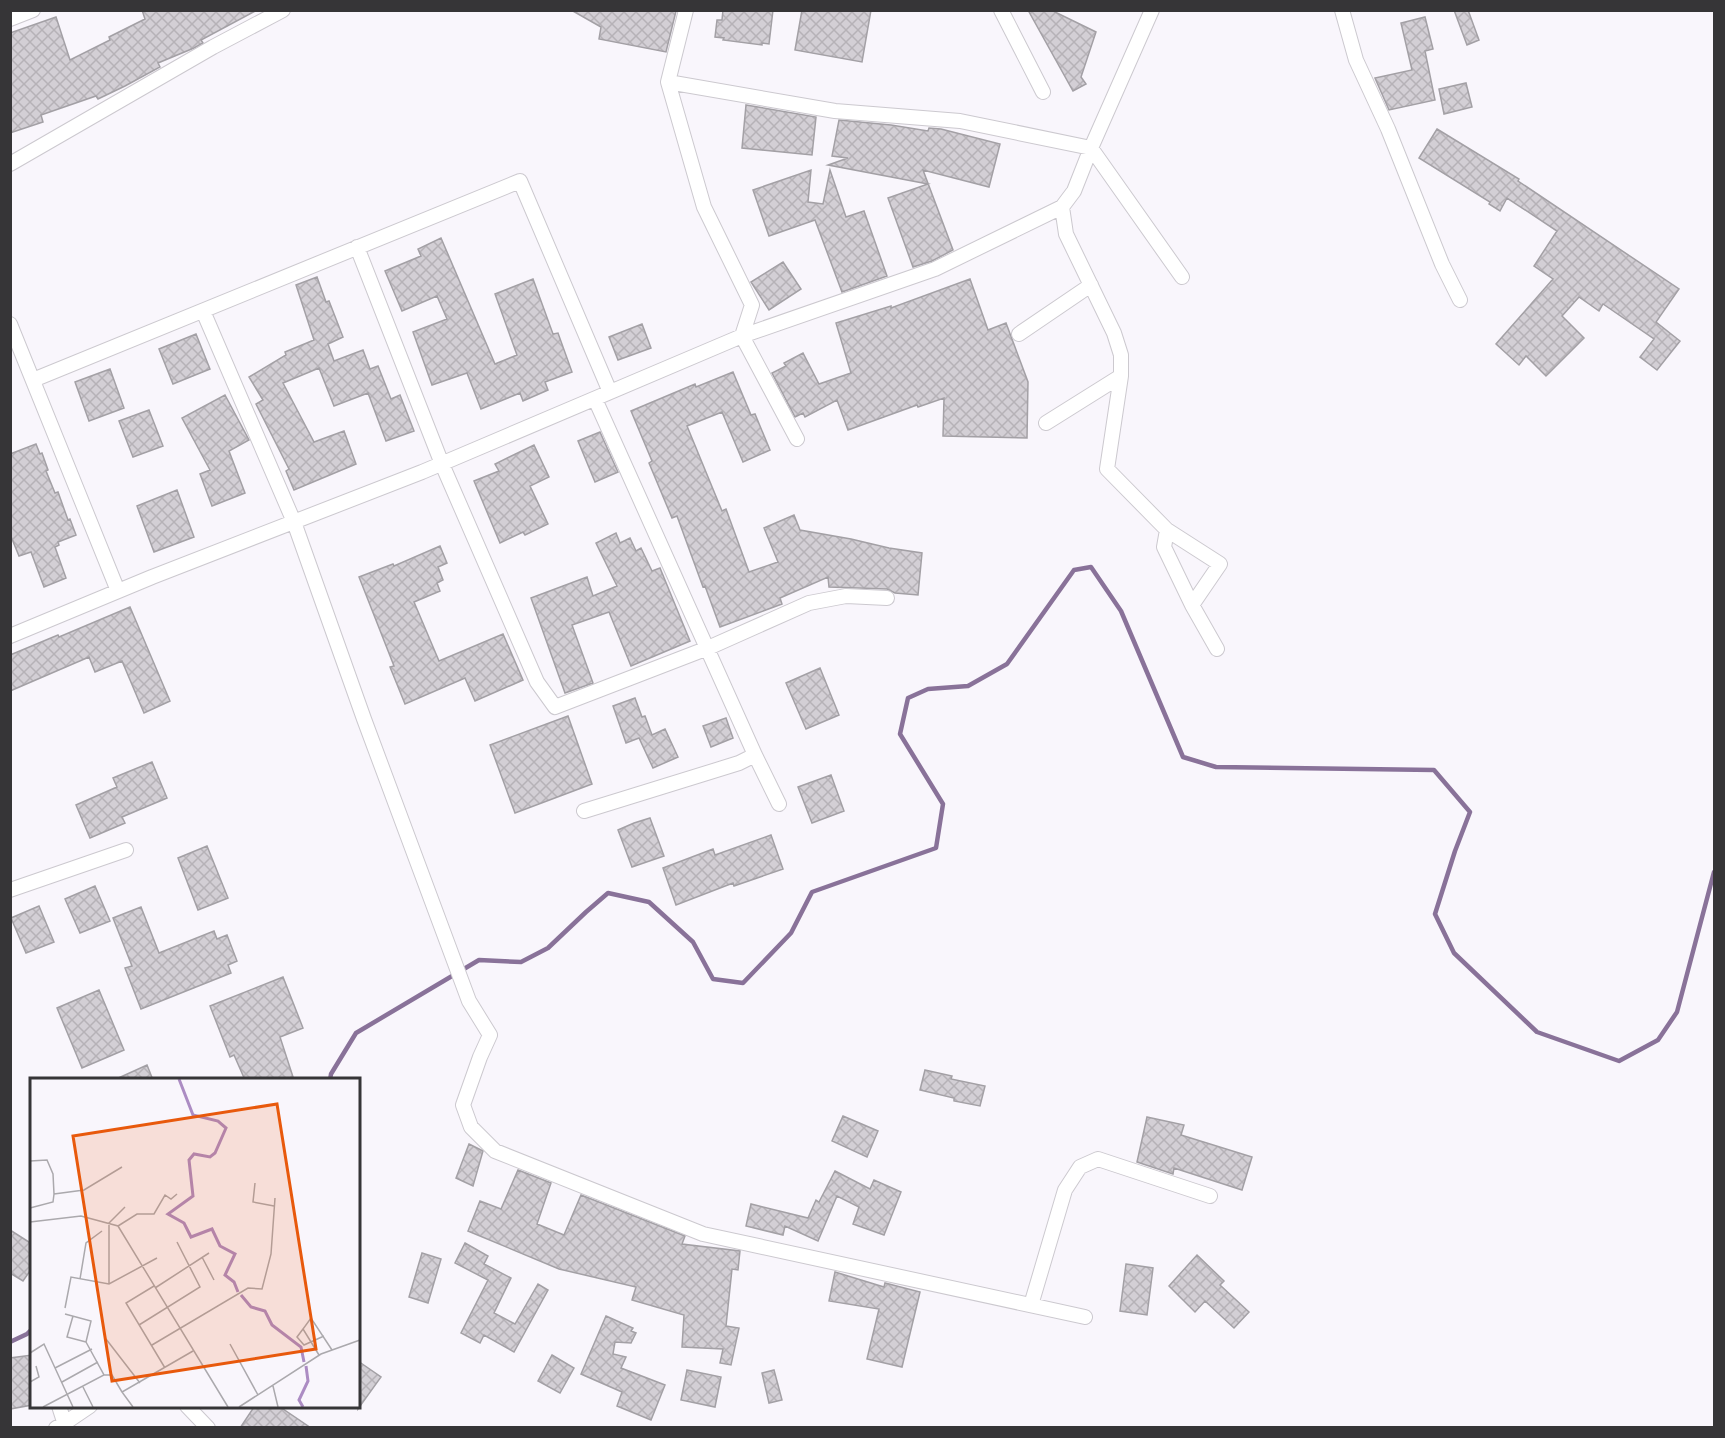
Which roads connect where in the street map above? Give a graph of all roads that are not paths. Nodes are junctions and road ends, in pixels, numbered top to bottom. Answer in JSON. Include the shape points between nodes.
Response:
{"nodes":[{"id":1,"x":33,"y":10,"type":"edge"},
{"id":2,"x":283,"y":10,"type":"edge"},
{"id":3,"x":686,"y":10,"type":"edge"},
{"id":4,"x":1001,"y":10,"type":"edge"},
{"id":5,"x":1152,"y":10,"type":"edge"},
{"id":6,"x":1342,"y":10,"type":"edge"},
{"id":7,"x":10,"y":19,"type":"edge"},
{"id":8,"x":668,"y":82,"type":"junction"},
{"id":9,"x":1043,"y":92,"type":"dead end"},
{"id":10,"x":1091,"y":148,"type":"junction"},
{"id":11,"x":10,"y":164,"type":"edge"},
{"id":12,"x":1062,"y":207,"type":"junction"},
{"id":13,"x":357,"y":248,"type":"junction"},
{"id":14,"x":1182,"y":277,"type":"dead end"},
{"id":15,"x":1090,"y":285,"type":"junction"},
{"id":16,"x":1460,"y":300,"type":"dead end"},
{"id":17,"x":203,"y":310,"type":"junction"},
{"id":18,"x":10,"y":324,"type":"edge"},
{"id":19,"x":1019,"y":334,"type":"dead end"},
{"id":20,"x":742,"y":336,"type":"junction"},
{"id":21,"x":1121,"y":376,"type":"junction"},
{"id":22,"x":33,"y":380,"type":"junction"},
{"id":23,"x":610,"y":392,"type":"junction"},
{"id":24,"x":595,"y":399,"type":"junction"},
{"id":25,"x":1046,"y":423,"type":"dead end"},
{"id":26,"x":797,"y":439,"type":"dead end"},
{"id":27,"x":442,"y":464,"type":"junction"},
{"id":28,"x":294,"y":522,"type":"junction"},
{"id":29,"x":1167,"y":530,"type":"junction"},
{"id":30,"x":118,"y":591,"type":"junction"},
{"id":31,"x":887,"y":598,"type":"dead end"},
{"id":32,"x":1192,"y":605,"type":"junction"},
{"id":33,"x":10,"y":636,"type":"edge"},
{"id":34,"x":708,"y":648,"type":"junction"},
{"id":35,"x":1216,"y":649,"type":"dead end"},
{"id":36,"x":755,"y":755,"type":"junction"},
{"id":37,"x":779,"y":804,"type":"dead end"},
{"id":38,"x":584,"y":811,"type":"dead end"},
{"id":39,"x":126,"y":850,"type":"dead end"},
{"id":40,"x":10,"y":890,"type":"edge"},
{"id":41,"x":1210,"y":1196,"type":"dead end"},
{"id":42,"x":1031,"y":1305,"type":"junction"},
{"id":43,"x":1086,"y":1317,"type":"dead end"},
{"id":44,"x":59,"y":1408,"type":"edge"},
{"id":45,"x":89,"y":1408,"type":"edge"},
{"id":46,"x":188,"y":1408,"type":"edge"},
{"id":47,"x":62,"y":1426,"type":"edge"},
{"id":48,"x":208,"y":1428,"type":"edge"}],
"edges":[{"from":1,"to":7,"type":"street"},
{"from":2,"to":11,"type":"street"},
{"from":3,"to":8,"type":"street"},
{"from":4,"to":9,"type":"street"},
{"from":5,"to":10,"type":"street"},
{"from":6,"to":16,"type":"street","via":[[1356,60]]},
{"from":8,"to":10,"type":"street","via":[[835,111],[960,122]]},
{"from":8,"to":20,"type":"street","via":[[704,207],[752,305]]},
{"from":10,"to":12,"type":"street","via":[[1074,191]]},
{"from":10,"to":14,"type":"street"},
{"from":12,"to":15,"type":"street","via":[[1066,234]]},
{"from":12,"to":20,"type":"street","via":[[935,269]]},
{"from":13,"to":17,"type":"street"},
{"from":13,"to":23,"type":"street","via":[[520,181]]},
{"from":13,"to":27,"type":"street"},
{"from":15,"to":19,"type":"street"},
{"from":15,"to":21,"type":"street","via":[[1114,333],[1121,355]]},
{"from":17,"to":22,"type":"street"},
{"from":17,"to":28,"type":"street"},
{"from":18,"to":22,"type":"street"},
{"from":20,"to":23,"type":"street"},
{"from":20,"to":26,"type":"street"},
{"from":21,"to":25,"type":"street"},
{"from":21,"to":29,"type":"street","via":[[1107,469]]},
{"from":22,"to":30,"type":"street"},
{"from":23,"to":24,"type":"street"},
{"from":24,"to":27,"type":"street"},
{"from":24,"to":34,"type":"street"},
{"from":27,"to":28,"type":"street"},
{"from":27,"to":34,"type":"street","via":[[537,682],[555,707]]},
{"from":28,"to":30,"type":"street"},
{"from":28,"to":42,"type":"street","via":[[451,957],[469,1002],[490,1035],[463,1104],[471,1127],[495,1151],[703,1234]]},
{"from":29,"to":32,"type":"street","via":[[1164,548]]},
{"from":29,"to":32,"type":"street","via":[[1220,564]]},
{"from":30,"to":33,"type":"street"},
{"from":31,"to":34,"type":"street","via":[[846,596],[809,603]]},
{"from":32,"to":35,"type":"street"},
{"from":34,"to":36,"type":"street"},
{"from":36,"to":37,"type":"street"},
{"from":36,"to":38,"type":"street"},
{"from":39,"to":40,"type":"street"},
{"from":41,"to":42,"type":"street","via":[[1098,1159],[1080,1167],[1065,1190]]},
{"from":42,"to":43,"type":"street"},
{"from":44,"to":47,"type":"street"},
{"from":45,"to":47,"type":"street"},
{"from":46,"to":48,"type":"street"}]}
